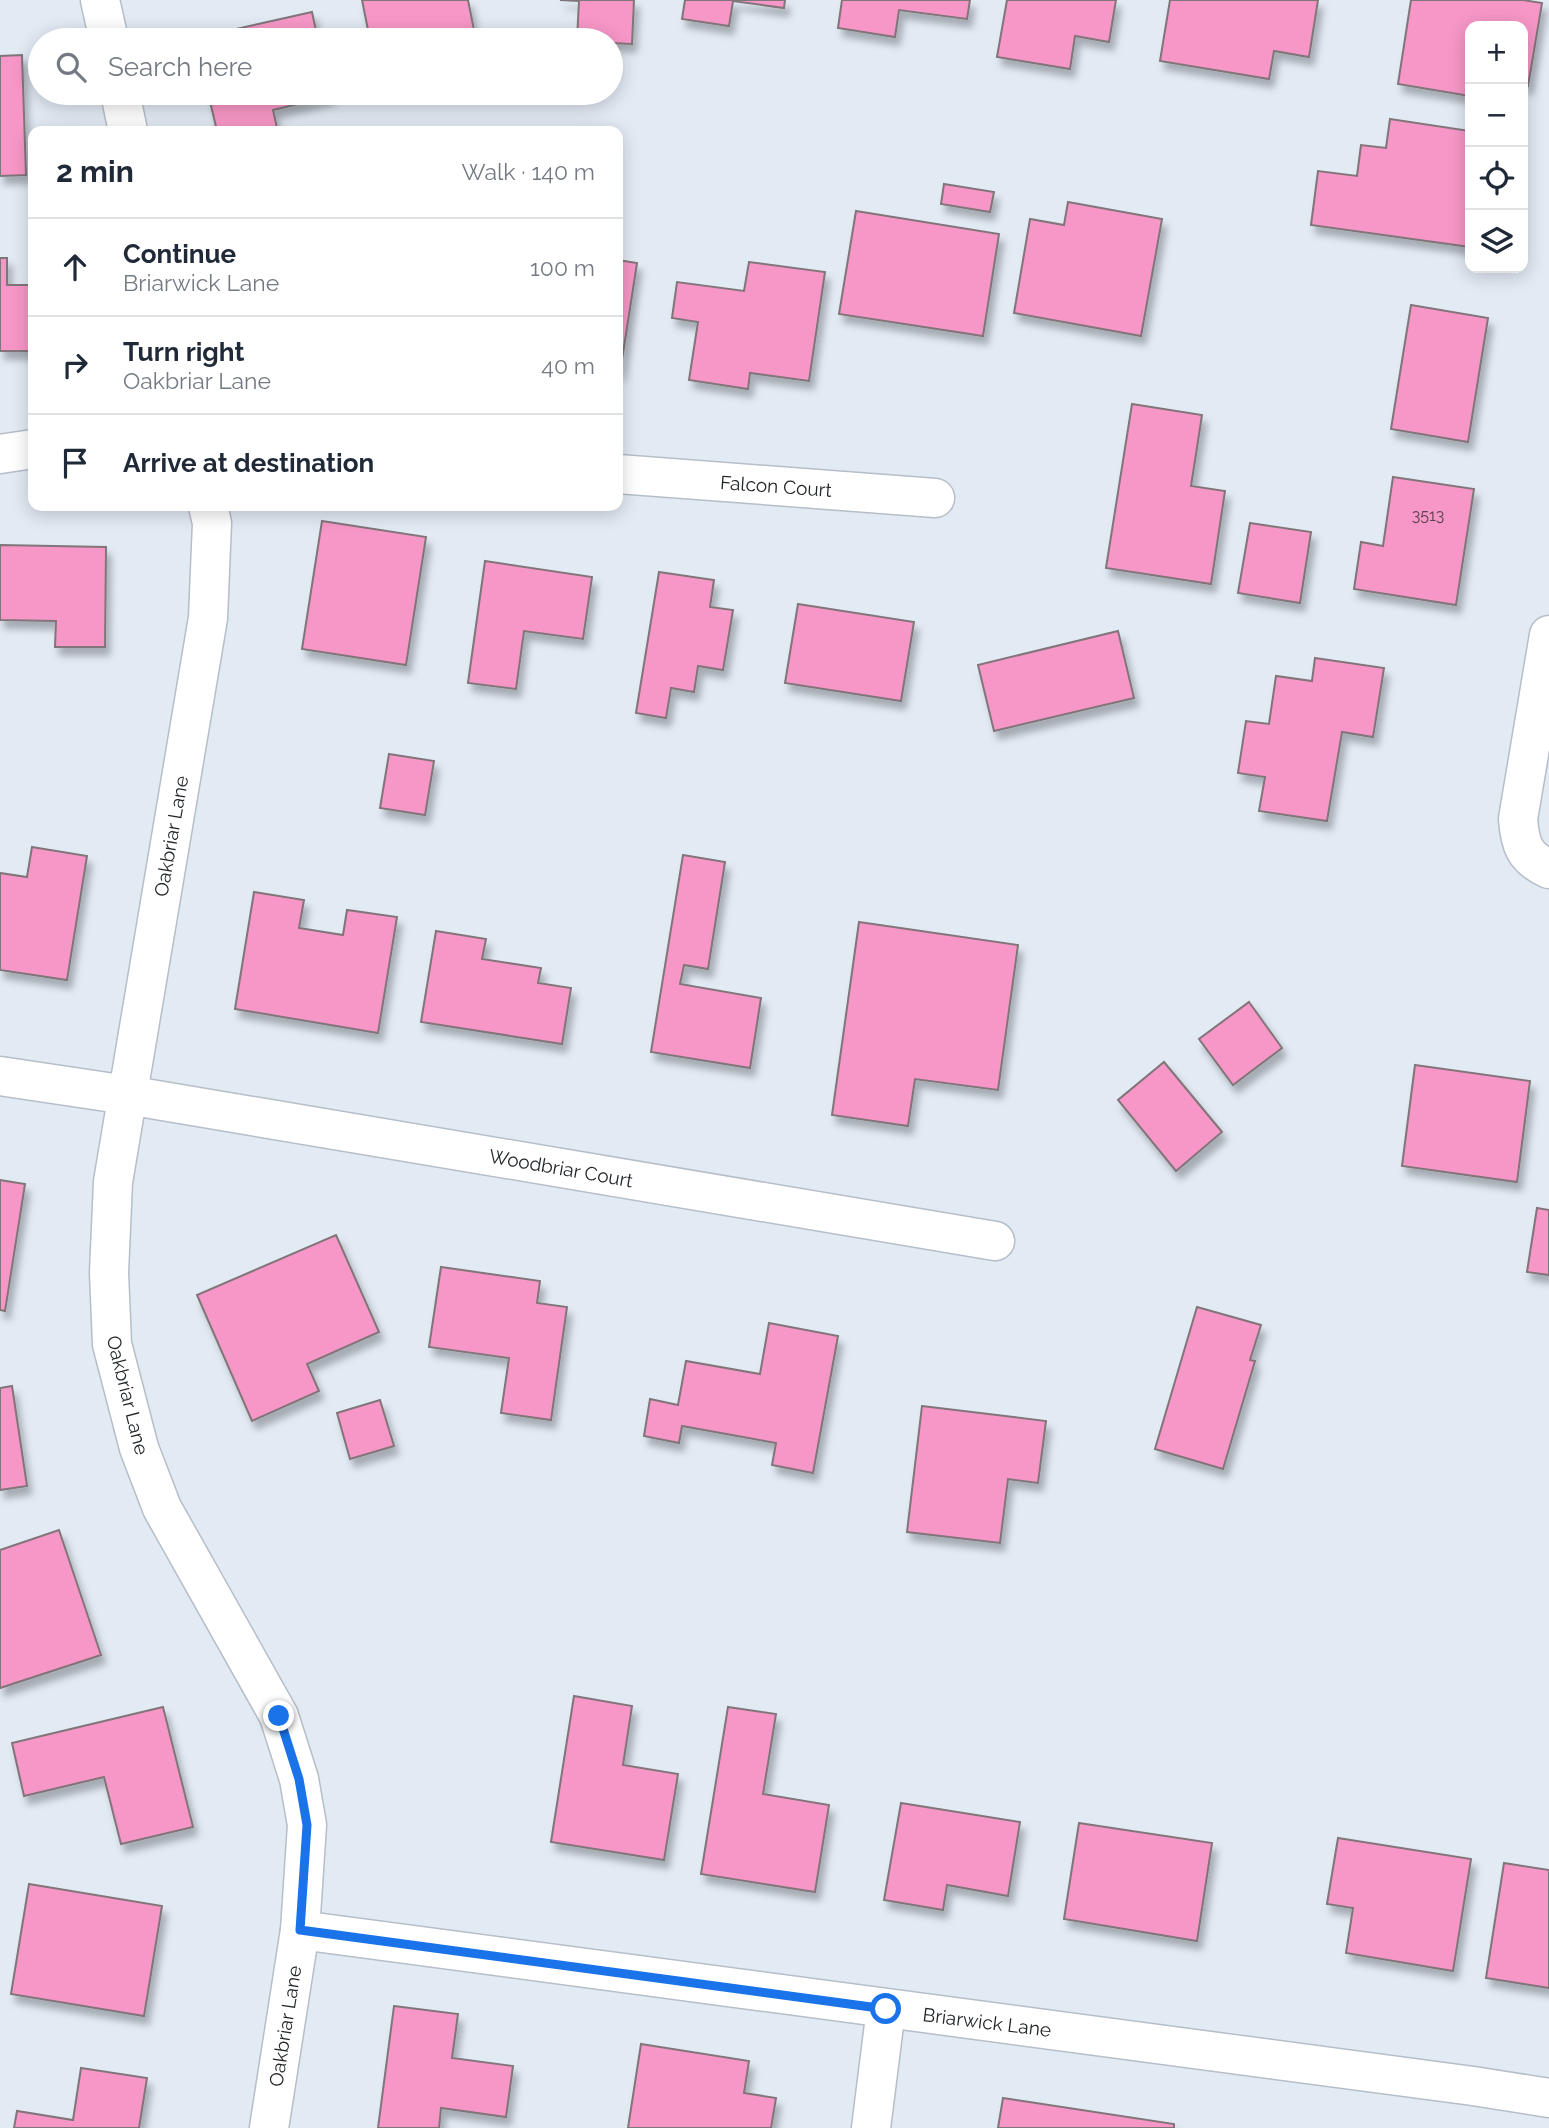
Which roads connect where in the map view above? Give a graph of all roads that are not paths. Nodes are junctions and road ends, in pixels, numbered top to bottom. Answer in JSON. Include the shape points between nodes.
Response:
{"nodes":[{"id":1,"x":100,"y":0,"type":"edge"},
{"id":2,"x":106,"y":28,"type":"edge"},
{"id":3,"x":123,"y":105,"type":"edge"},
{"id":4,"x":127,"y":126,"type":"edge"},
{"id":5,"x":28,"y":450,"type":"edge"},
{"id":6,"x":0,"y":454,"type":"edge"},
{"id":7,"x":623,"y":474,"type":"edge"},
{"id":8,"x":935,"y":498,"type":"dead end"},
{"id":9,"x":209,"y":511,"type":"edge"},
{"id":10,"x":1549,"y":635,"type":"edge"},
{"id":11,"x":1549,"y":869,"type":"edge"},
{"id":12,"x":0,"y":1076,"type":"edge"},
{"id":13,"x":127,"y":1095,"type":"junction"},
{"id":14,"x":995,"y":1241,"type":"dead end"},
{"id":15,"x":300,"y":1930,"type":"junction"},
{"id":16,"x":886,"y":2009,"type":"junction"},
{"id":17,"x":1549,"y":2098,"type":"edge"},
{"id":18,"x":270,"y":2128,"type":"edge"},
{"id":19,"x":871,"y":2128,"type":"edge"}],
"edges":[{"from":1,"to":2,"type":"street"},
{"from":3,"to":4,"type":"street"},
{"from":5,"to":6,"type":"street"},
{"from":7,"to":8,"type":"street","name":"Falcon Court"},
{"from":9,"to":13,"type":"street","name":"Oakbriar Lane","via":[[208,618]]},
{"from":10,"to":11,"type":"street","via":[[1518,819],[1521,846],[1537,864]]},
{"from":12,"to":13,"type":"street","name":"Woodbriar Court"},
{"from":13,"to":14,"type":"street","name":"Woodbriar Court"},
{"from":13,"to":15,"type":"street","name":"Oakbriar Lane","via":[[113,1182],[112,1344],[139,1448],[162,1508],[279,1716],[299,1779],[307,1825]]},
{"from":15,"to":16,"type":"street","name":"Briarwick Lane"},
{"from":15,"to":18,"type":"street","name":"Oakbriar Lane"},
{"from":16,"to":17,"type":"street","name":"Briarwick Lane"},
{"from":16,"to":19,"type":"street"}]}
